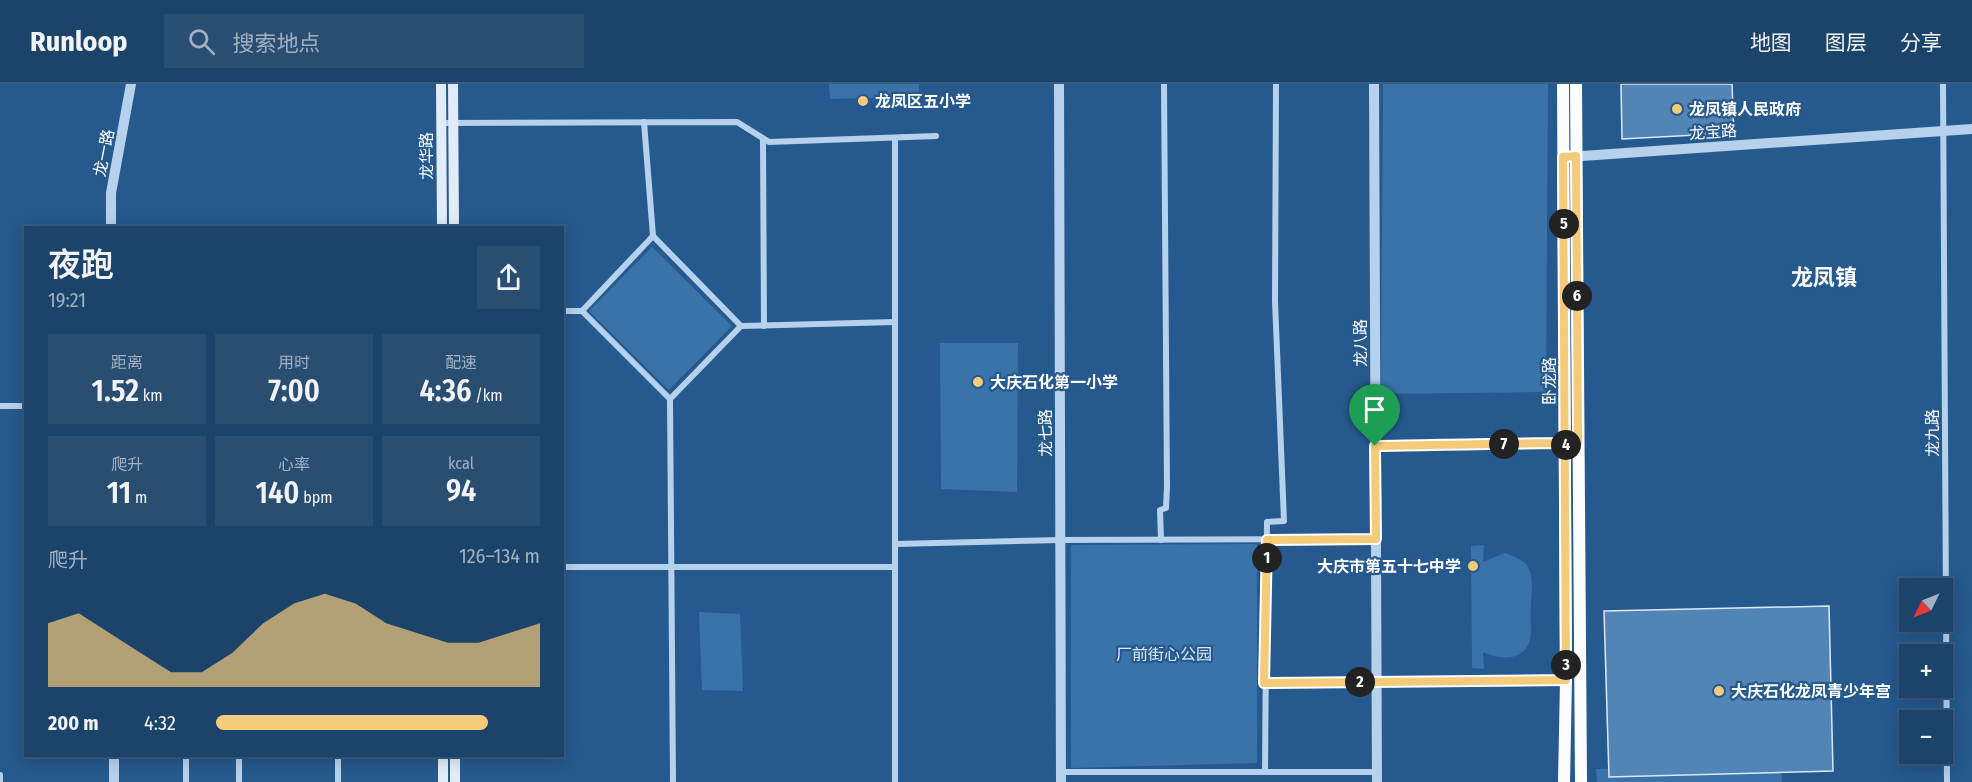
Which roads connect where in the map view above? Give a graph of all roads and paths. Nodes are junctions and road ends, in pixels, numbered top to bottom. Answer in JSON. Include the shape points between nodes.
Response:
{"nodes":[{"id":1,"x":131,"y":84,"type":"edge"},
{"id":2,"x":441,"y":84,"type":"edge"},
{"id":3,"x":453,"y":84,"type":"edge"},
{"id":4,"x":1059,"y":84,"type":"edge"},
{"id":5,"x":1164,"y":84,"type":"edge"},
{"id":6,"x":1276,"y":84,"type":"edge"},
{"id":7,"x":1374,"y":84,"type":"edge"},
{"id":8,"x":1563,"y":84,"type":"edge"},
{"id":9,"x":1576,"y":84,"type":"edge"},
{"id":10,"x":1943,"y":84,"type":"edge"},
{"id":11,"x":644,"y":122,"type":"junction"},
{"id":12,"x":441,"y":123,"type":"junction"},
{"id":13,"x":453,"y":123,"type":"junction"},
{"id":14,"x":1972,"y":129,"type":"edge"},
{"id":15,"x":1944,"y":131,"type":"junction"},
{"id":16,"x":936,"y":136,"type":"dead end"},
{"id":17,"x":895,"y":138,"type":"junction"},
{"id":18,"x":764,"y":139,"type":"junction"},
{"id":19,"x":1570,"y":157,"type":"junction"},
{"id":20,"x":111,"y":226,"type":"edge"},
{"id":21,"x":442,"y":226,"type":"edge"},
{"id":22,"x":454,"y":226,"type":"edge"},
{"id":23,"x":653,"y":236,"type":"junction"},
{"id":24,"x":564,"y":311,"type":"edge"},
{"id":25,"x":582,"y":311,"type":"junction"},
{"id":26,"x":895,"y":322,"type":"junction"},
{"id":27,"x":741,"y":326,"type":"junction"},
{"id":28,"x":764,"y":326,"type":"junction"},
{"id":29,"x":670,"y":399,"type":"junction"},
{"id":30,"x":0,"y":406,"type":"edge"},
{"id":31,"x":24,"y":406,"type":"edge"},
{"id":32,"x":1572,"y":443,"type":"junction"},
{"id":33,"x":1375,"y":446,"type":"junction"},
{"id":34,"x":1376,"y":539,"type":"junction"},
{"id":35,"x":1060,"y":540,"type":"junction"},
{"id":36,"x":1161,"y":540,"type":"junction"},
{"id":37,"x":1267,"y":540,"type":"junction"},
{"id":38,"x":895,"y":544,"type":"junction"},
{"id":39,"x":564,"y":567,"type":"edge"},
{"id":40,"x":671,"y":567,"type":"junction"},
{"id":41,"x":895,"y":567,"type":"junction"},
{"id":42,"x":1566,"y":680,"type":"junction"},
{"id":43,"x":1376,"y":682,"type":"junction"},
{"id":44,"x":1264,"y":683,"type":"junction"},
{"id":45,"x":114,"y":757,"type":"edge"},
{"id":46,"x":186,"y":757,"type":"edge"},
{"id":47,"x":239,"y":757,"type":"edge"},
{"id":48,"x":338,"y":757,"type":"edge"},
{"id":49,"x":443,"y":757,"type":"edge"},
{"id":50,"x":455,"y":757,"type":"edge"},
{"id":51,"x":1265,"y":772,"type":"junction"},
{"id":52,"x":0,"y":775,"type":"edge"},
{"id":53,"x":1061,"y":777,"type":"edge"},
{"id":54,"x":1377,"y":777,"type":"edge"},
{"id":55,"x":0,"y":782,"type":"edge"},
{"id":56,"x":114,"y":782,"type":"edge"},
{"id":57,"x":186,"y":782,"type":"edge"},
{"id":58,"x":239,"y":782,"type":"edge"},
{"id":59,"x":338,"y":782,"type":"edge"},
{"id":60,"x":443,"y":782,"type":"edge"},
{"id":61,"x":455,"y":782,"type":"edge"},
{"id":62,"x":674,"y":782,"type":"edge"},
{"id":63,"x":895,"y":782,"type":"edge"},
{"id":64,"x":1564,"y":782,"type":"edge"},
{"id":65,"x":1581,"y":782,"type":"edge"},
{"id":66,"x":1947,"y":782,"type":"edge"}],
"edges":[{"from":1,"to":20,"type":"street","name":"龙一路","via":[[111,193]]},
{"from":2,"to":12,"type":"main road","name":"龙华路"},
{"from":3,"to":13,"type":"main road"},
{"from":4,"to":35,"type":"street","name":"龙七路"},
{"from":5,"to":36,"type":"street","via":[[1167,486],[1166,508],[1160,510]]},
{"from":6,"to":37,"type":"street","via":[[1275,301],[1284,521],[1267,522]]},
{"from":7,"to":33,"type":"street","name":"龙八路"},
{"from":8,"to":19,"type":"main road","name":"卧龙路"},
{"from":9,"to":19,"type":"main road","name":"卧龙路"},
{"from":10,"to":15,"type":"street","name":"龙九路"},
{"from":11,"to":13,"type":"street"},
{"from":11,"to":18,"type":"street","via":[[737,122]]},
{"from":11,"to":23,"type":"street"},
{"from":12,"to":13,"type":"street"},
{"from":12,"to":21,"type":"main road","name":"龙华路"},
{"from":13,"to":22,"type":"main road"},
{"from":14,"to":15,"type":"street","name":"龙宝路"},
{"from":15,"to":19,"type":"street","name":"龙宝路"},
{"from":15,"to":66,"type":"street","name":"龙九路"},
{"from":16,"to":17,"type":"street"},
{"from":17,"to":18,"type":"street","via":[[770,142]]},
{"from":17,"to":26,"type":"street"},
{"from":18,"to":28,"type":"street"},
{"from":19,"to":32,"type":"main road","name":"卧龙路"},
{"from":23,"to":25,"type":"street"},
{"from":23,"to":27,"type":"street"},
{"from":24,"to":25,"type":"street"},
{"from":25,"to":29,"type":"street"},
{"from":26,"to":28,"type":"street"},
{"from":26,"to":38,"type":"street"},
{"from":27,"to":28,"type":"street"},
{"from":27,"to":29,"type":"street"},
{"from":29,"to":40,"type":"street"},
{"from":30,"to":31,"type":"street"},
{"from":32,"to":33,"type":"street"},
{"from":32,"to":42,"type":"main road","name":"卧龙路"},
{"from":32,"to":65,"type":"main road","name":"卧龙路"},
{"from":33,"to":34,"type":"street","name":"龙八路"},
{"from":34,"to":37,"type":"street"},
{"from":34,"to":43,"type":"street","name":"龙八路"},
{"from":35,"to":36,"type":"street"},
{"from":35,"to":38,"type":"street"},
{"from":35,"to":53,"type":"street","name":"龙七路"},
{"from":36,"to":37,"type":"street"},
{"from":37,"to":44,"type":"street"},
{"from":38,"to":41,"type":"street"},
{"from":39,"to":40,"type":"street"},
{"from":40,"to":41,"type":"street"},
{"from":40,"to":62,"type":"street"},
{"from":41,"to":63,"type":"street"},
{"from":42,"to":43,"type":"street"},
{"from":42,"to":64,"type":"main road","name":"卧龙路"},
{"from":43,"to":44,"type":"street"},
{"from":43,"to":54,"type":"street","name":"龙八路"},
{"from":44,"to":51,"type":"street"},
{"from":45,"to":56,"type":"street"},
{"from":46,"to":57,"type":"street"},
{"from":47,"to":58,"type":"street"},
{"from":48,"to":59,"type":"street"},
{"from":49,"to":60,"type":"main road"},
{"from":50,"to":61,"type":"main road"},
{"from":51,"to":53,"type":"street"},
{"from":51,"to":54,"type":"street"},
{"from":52,"to":55,"type":"street"}]}
